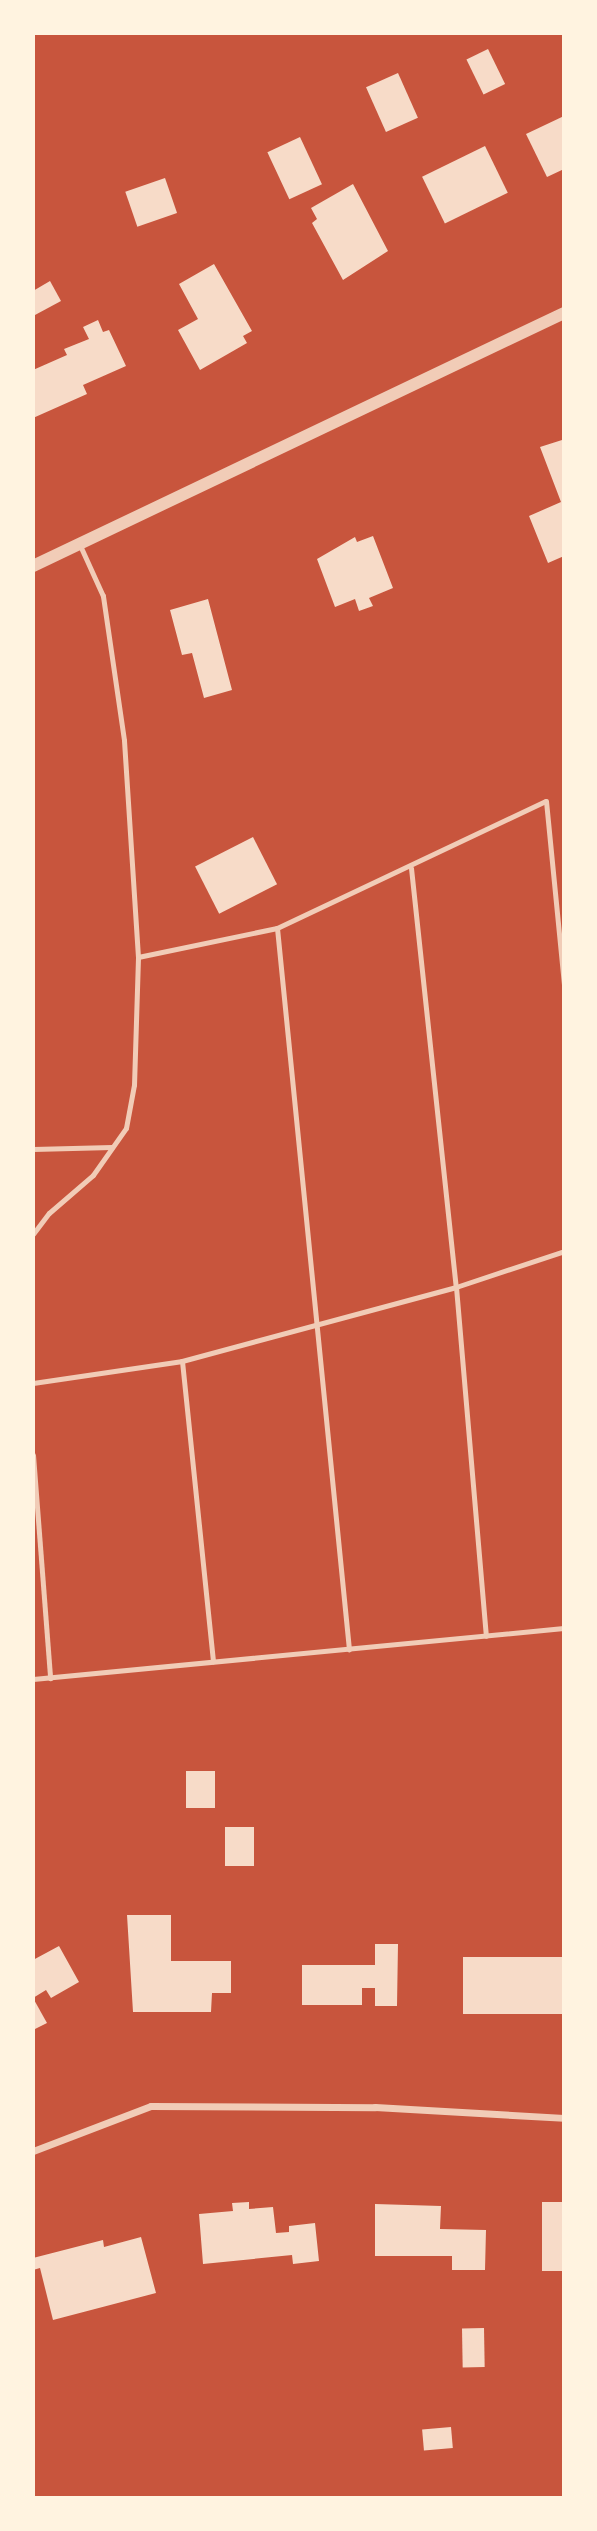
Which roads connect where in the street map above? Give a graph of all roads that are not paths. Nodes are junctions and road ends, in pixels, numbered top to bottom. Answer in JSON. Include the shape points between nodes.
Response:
{"nodes":[{"id":1,"x":564,"y":313,"type":"edge"},
{"id":2,"x":79,"y":543,"type":"junction"},
{"id":3,"x":33,"y":566,"type":"edge"},
{"id":4,"x":411,"y":868,"type":"junction"},
{"id":5,"x":277,"y":928,"type":"junction"},
{"id":6,"x":138,"y":957,"type":"junction"},
{"id":7,"x":564,"y":985,"type":"edge"},
{"id":8,"x":112,"y":1147,"type":"junction"},
{"id":9,"x":33,"y":1149,"type":"edge"},
{"id":10,"x":33,"y":1234,"type":"edge"},
{"id":11,"x":564,"y":1251,"type":"edge"},
{"id":12,"x":456,"y":1287,"type":"junction"},
{"id":13,"x":319,"y":1326,"type":"junction"},
{"id":14,"x":183,"y":1361,"type":"junction"},
{"id":15,"x":33,"y":1383,"type":"edge"},
{"id":16,"x":33,"y":1455,"type":"edge"},
{"id":17,"x":564,"y":1628,"type":"edge"},
{"id":18,"x":486,"y":1636,"type":"junction"},
{"id":19,"x":348,"y":1648,"type":"junction"},
{"id":20,"x":213,"y":1661,"type":"junction"},
{"id":21,"x":50,"y":1678,"type":"junction"},
{"id":22,"x":33,"y":1679,"type":"edge"},
{"id":23,"x":564,"y":2118,"type":"edge"},
{"id":24,"x":33,"y":2151,"type":"edge"}],
"edges":[{"from":1,"to":2,"type":"street"},
{"from":2,"to":3,"type":"street"},
{"from":2,"to":6,"type":"lane","via":[[103,596],[124,740]]},
{"from":4,"to":5,"type":"lane"},
{"from":4,"to":7,"type":"lane","via":[[546,800]]},
{"from":4,"to":12,"type":"lane"},
{"from":5,"to":6,"type":"lane"},
{"from":5,"to":13,"type":"lane"},
{"from":6,"to":8,"type":"lane","via":[[134,1085],[126,1128]]},
{"from":8,"to":9,"type":"lane"},
{"from":8,"to":10,"type":"lane","via":[[93,1175],[49,1213]]},
{"from":11,"to":12,"type":"lane"},
{"from":12,"to":13,"type":"lane"},
{"from":12,"to":18,"type":"lane"},
{"from":13,"to":14,"type":"lane"},
{"from":13,"to":19,"type":"lane"},
{"from":14,"to":15,"type":"lane"},
{"from":14,"to":20,"type":"lane"},
{"from":16,"to":21,"type":"lane"},
{"from":17,"to":18,"type":"lane"},
{"from":18,"to":19,"type":"lane"},
{"from":19,"to":20,"type":"lane"},
{"from":20,"to":21,"type":"lane"},
{"from":21,"to":22,"type":"lane"},
{"from":23,"to":24,"type":"street","via":[[374,2107],[150,2106]]}]}
